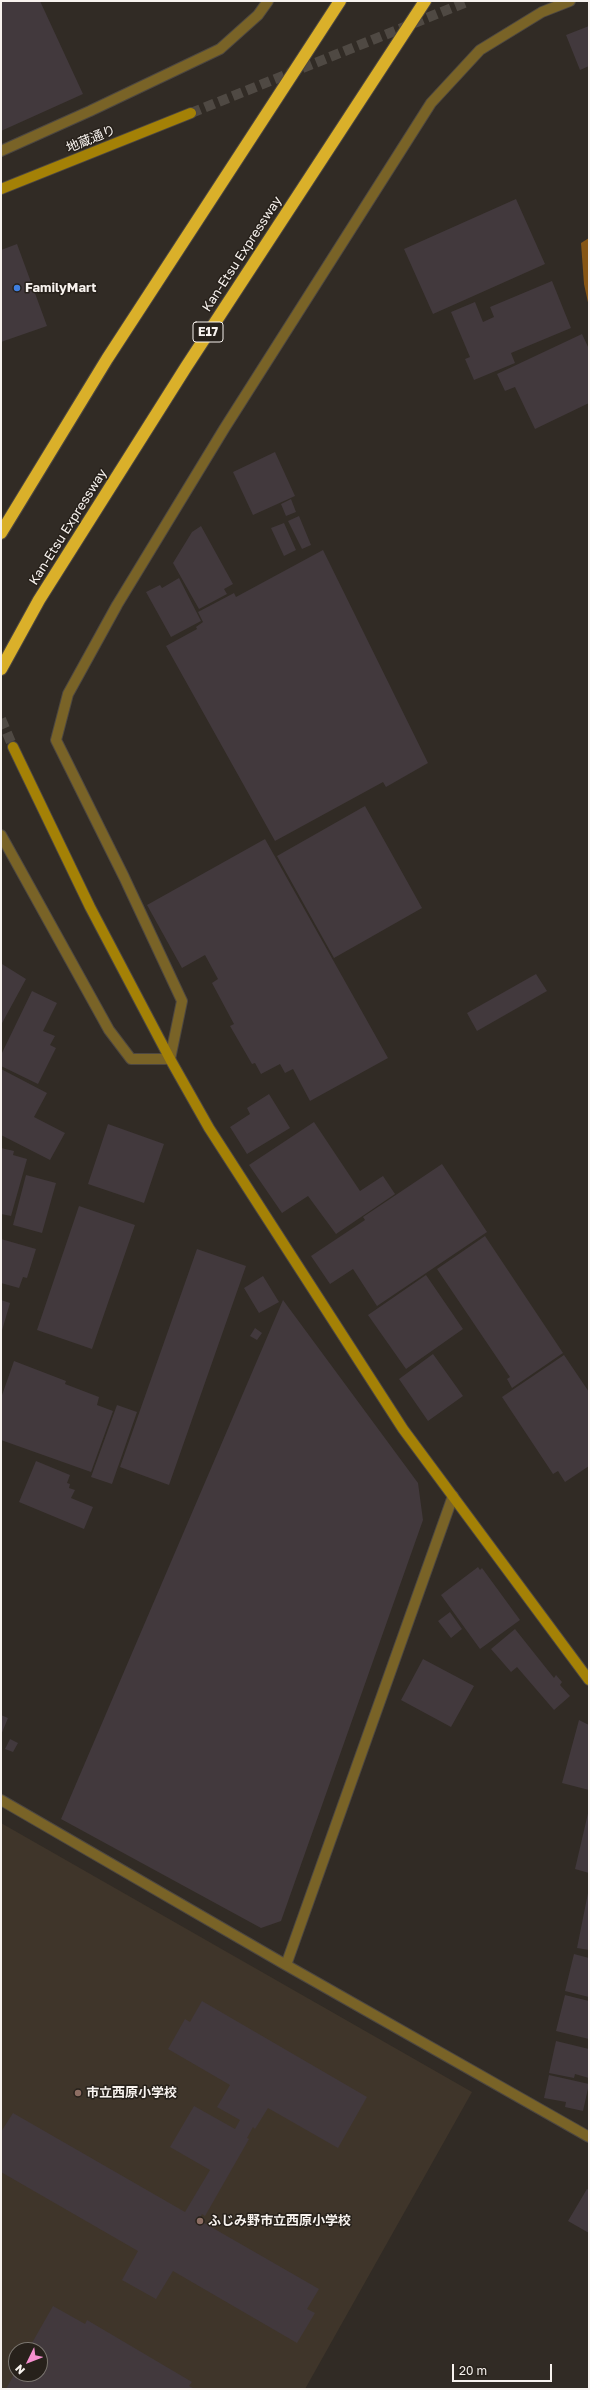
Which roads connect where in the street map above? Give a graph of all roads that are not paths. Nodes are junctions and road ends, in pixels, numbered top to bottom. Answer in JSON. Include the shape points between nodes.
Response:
{"nodes":[{"id":1,"x":268,"y":1,"type":"edge"},
{"id":2,"x":340,"y":1,"type":"edge"},
{"id":3,"x":425,"y":1,"type":"edge"},
{"id":4,"x":570,"y":1,"type":"edge"},
{"id":5,"x":190,"y":113,"type":"tunnel mouth"},
{"id":6,"x":1,"y":150,"type":"edge"},
{"id":7,"x":1,"y":189,"type":"edge"},
{"id":8,"x":1,"y":533,"type":"edge"},
{"id":9,"x":1,"y":669,"type":"edge"},
{"id":10,"x":13,"y":747,"type":"tunnel mouth"},
{"id":11,"x":1,"y":835,"type":"edge"},
{"id":12,"x":170,"y":1059,"type":"junction"},
{"id":13,"x":453,"y":1496,"type":"junction"},
{"id":14,"x":589,"y":1680,"type":"edge"},
{"id":15,"x":1,"y":1800,"type":"edge"},
{"id":16,"x":286,"y":1966,"type":"junction"},
{"id":17,"x":589,"y":2137,"type":"edge"}],
"edges":[{"from":1,"to":6,"type":"street","via":[[258,15],[220,49]]},
{"from":2,"to":8,"type":"highway","via":[[107,360]]},
{"from":3,"to":9,"type":"highway","name":"Kan-Etsu Expressway","number":"E17","via":[[186,366],[39,600]]},
{"from":4,"to":12,"type":"street","via":[[542,12],[480,50],[431,103],[224,429],[117,605],[68,694],[56,740],[182,1001]]},
{"from":5,"to":7,"type":"street","name":"地蔵通り"},
{"from":10,"to":12,"type":"street","via":[[90,907]]},
{"from":11,"to":12,"type":"street","via":[[109,1030],[131,1060]]},
{"from":12,"to":13,"type":"street","via":[[209,1128],[403,1429]]},
{"from":13,"to":14,"type":"street"},
{"from":13,"to":16,"type":"street"},
{"from":15,"to":16,"type":"street"},
{"from":16,"to":17,"type":"street"}]}
